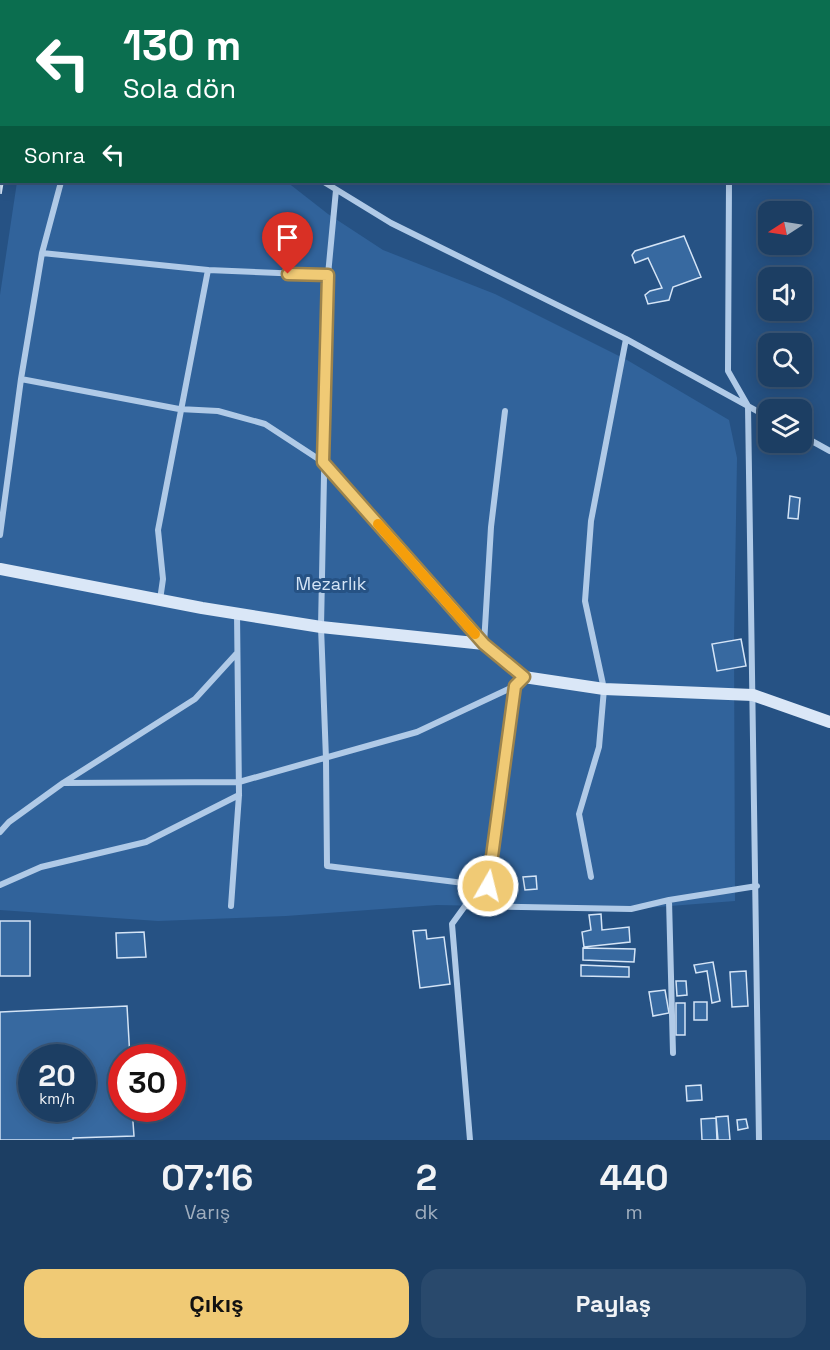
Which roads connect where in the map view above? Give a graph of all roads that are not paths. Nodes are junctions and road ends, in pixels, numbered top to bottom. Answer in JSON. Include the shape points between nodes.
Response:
{"nodes":[{"id":1,"x":61,"y":183,"type":"edge"},
{"id":2,"x":326,"y":183,"type":"edge"},
{"id":3,"x":729,"y":183,"type":"edge"},
{"id":4,"x":336,"y":190,"type":"junction"},
{"id":5,"x":42,"y":253,"type":"junction"},
{"id":6,"x":208,"y":270,"type":"junction"},
{"id":7,"x":328,"y":275,"type":"junction"},
{"id":8,"x":626,"y":339,"type":"junction"},
{"id":9,"x":21,"y":379,"type":"junction"},
{"id":10,"x":748,"y":406,"type":"junction"},
{"id":11,"x":179,"y":409,"type":"junction"},
{"id":12,"x":505,"y":411,"type":"dead end"},
{"id":13,"x":758,"y":412,"type":"edge"},
{"id":14,"x":812,"y":441,"type":"edge"},
{"id":15,"x":830,"y":451,"type":"edge"},
{"id":16,"x":323,"y":462,"type":"junction"},
{"id":17,"x":0,"y":535,"type":"edge"},
{"id":18,"x":0,"y":569,"type":"edge"},
{"id":19,"x":160,"y":600,"type":"junction"},
{"id":20,"x":237,"y":613,"type":"junction"},
{"id":21,"x":321,"y":627,"type":"junction"},
{"id":22,"x":484,"y":644,"type":"junction"},
{"id":23,"x":237,"y":653,"type":"junction"},
{"id":24,"x":520,"y":682,"type":"junction"},
{"id":25,"x":604,"y":689,"type":"junction"},
{"id":26,"x":753,"y":695,"type":"junction"},
{"id":27,"x":830,"y":722,"type":"edge"},
{"id":28,"x":326,"y":759,"type":"junction"},
{"id":29,"x":239,"y":782,"type":"junction"},
{"id":30,"x":63,"y":783,"type":"junction"},
{"id":31,"x":239,"y":795,"type":"junction"},
{"id":32,"x":0,"y":832,"type":"edge"},
{"id":33,"x":591,"y":877,"type":"dead end"},
{"id":34,"x":0,"y":885,"type":"edge"},
{"id":35,"x":756,"y":886,"type":"junction"},
{"id":36,"x":669,"y":900,"type":"junction"},
{"id":37,"x":231,"y":906,"type":"dead end"},
{"id":38,"x":673,"y":1053,"type":"dead end"},
{"id":39,"x":470,"y":1140,"type":"edge"},
{"id":40,"x":759,"y":1140,"type":"edge"}],
"edges":[{"from":1,"to":5,"type":"street"},
{"from":2,"to":4,"type":"street"},
{"from":3,"to":10,"type":"street","via":[[728,371]]},
{"from":4,"to":7,"type":"street"},
{"from":4,"to":8,"type":"street","via":[[391,224]]},
{"from":5,"to":6,"type":"street"},
{"from":5,"to":9,"type":"street"},
{"from":6,"to":7,"type":"street"},
{"from":6,"to":11,"type":"street"},
{"from":7,"to":16,"type":"street"},
{"from":8,"to":10,"type":"street"},
{"from":8,"to":25,"type":"street","via":[[591,520],[585,601]]},
{"from":9,"to":11,"type":"street"},
{"from":9,"to":17,"type":"street"},
{"from":10,"to":13,"type":"street"},
{"from":10,"to":26,"type":"street"},
{"from":11,"to":16,"type":"street","via":[[218,411],[266,424]]},
{"from":11,"to":19,"type":"street","via":[[158,530],[163,579]]},
{"from":12,"to":22,"type":"street","via":[[491,527]]},
{"from":14,"to":15,"type":"street"},
{"from":16,"to":21,"type":"street"},
{"from":16,"to":22,"type":"street"},
{"from":18,"to":19,"type":"street"},
{"from":19,"to":20,"type":"street"},
{"from":20,"to":21,"type":"street"},
{"from":20,"to":23,"type":"street"},
{"from":21,"to":22,"type":"street"},
{"from":21,"to":28,"type":"street"},
{"from":22,"to":24,"type":"street"},
{"from":23,"to":29,"type":"street"},
{"from":23,"to":30,"type":"street","via":[[195,699]]},
{"from":24,"to":25,"type":"street"},
{"from":24,"to":28,"type":"street","via":[[417,732]]},
{"from":24,"to":28,"type":"street","via":[[488,886],[327,866]]},
{"from":25,"to":26,"type":"street"},
{"from":25,"to":33,"type":"street","via":[[599,747],[579,814]]},
{"from":26,"to":27,"type":"street"},
{"from":26,"to":35,"type":"street"},
{"from":28,"to":29,"type":"street"},
{"from":29,"to":30,"type":"street"},
{"from":29,"to":31,"type":"street"},
{"from":30,"to":32,"type":"street"},
{"from":31,"to":34,"type":"street","via":[[146,842],[41,867]]},
{"from":31,"to":37,"type":"street"},
{"from":35,"to":36,"type":"street"},
{"from":35,"to":40,"type":"street"},
{"from":36,"to":38,"type":"street"},
{"from":36,"to":39,"type":"street","via":[[631,909],[465,906],[452,924]]}]}
